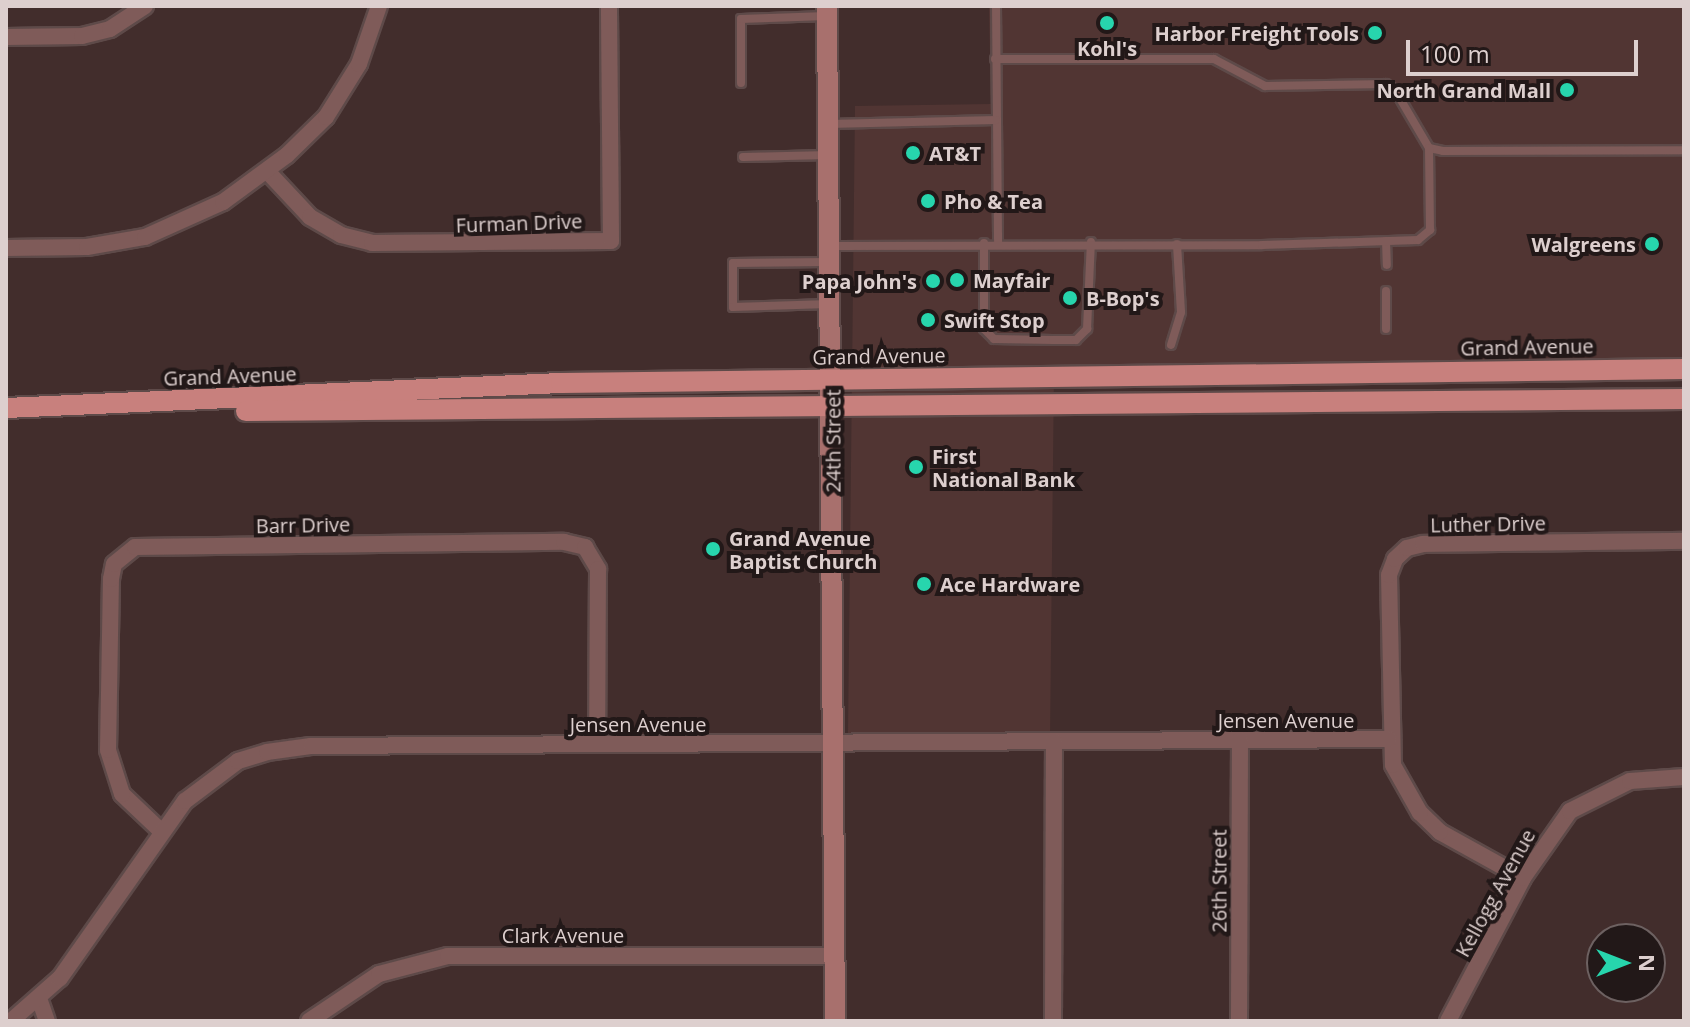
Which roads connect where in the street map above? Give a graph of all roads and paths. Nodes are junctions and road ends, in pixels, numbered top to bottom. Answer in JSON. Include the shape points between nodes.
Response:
{"nodes":[{"id":1,"x":145,"y":6,"type":"edge"},
{"id":2,"x":379,"y":6,"type":"edge"},
{"id":3,"x":609,"y":6,"type":"edge"},
{"id":4,"x":996,"y":6,"type":"edge"},
{"id":5,"x":827,"y":11,"type":"edge"},
{"id":6,"x":6,"y":37,"type":"edge"},
{"id":7,"x":995,"y":59,"type":"junction"},
{"id":8,"x":741,"y":83,"type":"dead end"},
{"id":9,"x":996,"y":120,"type":"junction"},
{"id":10,"x":829,"y":124,"type":"junction"},
{"id":11,"x":1429,"y":148,"type":"junction"},
{"id":12,"x":1684,"y":150,"type":"edge"},
{"id":13,"x":830,"y":155,"type":"junction"},
{"id":14,"x":743,"y":157,"type":"dead end"},
{"id":15,"x":267,"y":171,"type":"junction"},
{"id":16,"x":1386,"y":241,"type":"junction"},
{"id":17,"x":1091,"y":242,"type":"junction"},
{"id":18,"x":984,"y":243,"type":"junction"},
{"id":19,"x":998,"y":243,"type":"junction"},
{"id":20,"x":1177,"y":244,"type":"junction"},
{"id":21,"x":6,"y":248,"type":"edge"},
{"id":22,"x":832,"y":254,"type":"junction"},
{"id":23,"x":1387,"y":265,"type":"dead end"},
{"id":24,"x":1386,"y":291,"type":"dead end"},
{"id":25,"x":832,"y":303,"type":"junction"},
{"id":26,"x":1386,"y":329,"type":"dead end"},
{"id":27,"x":1171,"y":345,"type":"dead end"},
{"id":28,"x":1684,"y":369,"type":"edge"},
{"id":29,"x":833,"y":380,"type":"junction"},
{"id":30,"x":1684,"y":399,"type":"edge"},
{"id":31,"x":75,"y":406,"type":"junction"},
{"id":32,"x":6,"y":408,"type":"edge"},
{"id":33,"x":834,"y":409,"type":"junction"},
{"id":34,"x":1684,"y":541,"type":"edge"},
{"id":35,"x":1389,"y":739,"type":"junction"},
{"id":36,"x":1240,"y":740,"type":"junction"},
{"id":37,"x":1054,"y":741,"type":"junction"},
{"id":38,"x":834,"y":743,"type":"junction"},
{"id":39,"x":597,"y":744,"type":"junction"},
{"id":40,"x":1684,"y":777,"type":"edge"},
{"id":41,"x":162,"y":832,"type":"junction"},
{"id":42,"x":1523,"y":878,"type":"junction"},
{"id":43,"x":835,"y":956,"type":"junction"},
{"id":44,"x":40,"y":1001,"type":"junction"},
{"id":45,"x":329,"y":1014,"type":"edge"},
{"id":46,"x":11,"y":1021,"type":"edge"},
{"id":47,"x":47,"y":1021,"type":"edge"},
{"id":48,"x":309,"y":1021,"type":"edge"},
{"id":49,"x":835,"y":1021,"type":"edge"},
{"id":50,"x":1053,"y":1021,"type":"edge"},
{"id":51,"x":1239,"y":1021,"type":"edge"},
{"id":52,"x":1448,"y":1021,"type":"edge"}],
"edges":[{"from":1,"to":6,"type":"street","via":[[110,29],[82,36]]},
{"from":2,"to":15,"type":"street","via":[[344,92],[306,138]]},
{"from":3,"to":15,"type":"street","name":"Furman Drive","via":[[611,241],[372,243],[341,235],[310,217]]},
{"from":4,"to":7,"type":"lane"},
{"from":5,"to":8,"type":"lane","via":[[741,19]]},
{"from":5,"to":10,"type":"main road","name":"24th Street"},
{"from":7,"to":9,"type":"lane"},
{"from":7,"to":11,"type":"lane","via":[[1214,59],[1265,86],[1386,84],[1395,90]]},
{"from":9,"to":10,"type":"lane"},
{"from":9,"to":19,"type":"lane"},
{"from":10,"to":13,"type":"main road","name":"24th Street"},
{"from":11,"to":12,"type":"lane"},
{"from":11,"to":16,"type":"lane","via":[[1430,230],[1426,238]]},
{"from":13,"to":14,"type":"lane"},
{"from":13,"to":22,"type":"main road","name":"24th Street"},
{"from":15,"to":21,"type":"street","via":[[223,202],[145,237],[87,247]]},
{"from":16,"to":20,"type":"lane"},
{"from":16,"to":23,"type":"lane"},
{"from":17,"to":18,"type":"lane","via":[[1087,329],[1076,340],[994,339],[984,329]]},
{"from":17,"to":19,"type":"lane"},
{"from":17,"to":20,"type":"lane"},
{"from":18,"to":19,"type":"lane"},
{"from":18,"to":22,"type":"lane"},
{"from":20,"to":27,"type":"lane","via":[[1181,312]]},
{"from":22,"to":25,"type":"main road","name":"24th Street"},
{"from":22,"to":25,"type":"lane","via":[[733,263],[733,307]]},
{"from":24,"to":26,"type":"lane"},
{"from":25,"to":29,"type":"main road","name":"24th Street"},
{"from":28,"to":29,"type":"main road","name":"Grand Avenue"},
{"from":29,"to":31,"type":"main road","name":"Grand Avenue","via":[[561,383]]},
{"from":29,"to":33,"type":"main road","name":"24th Street"},
{"from":30,"to":33,"type":"main road","name":"Grand Avenue"},
{"from":31,"to":32,"type":"main road","name":"Grand Avenue"},
{"from":31,"to":33,"type":"main road","name":"Grand Avenue","via":[[341,414]]},
{"from":33,"to":38,"type":"main road","name":"24th Street"},
{"from":34,"to":35,"type":"street","name":"Luther Drive","via":[[1407,548],[1389,575]]},
{"from":35,"to":36,"type":"street","name":"Jensen Avenue"},
{"from":35,"to":42,"type":"street","name":"Luther Drive","via":[[1393,765],[1420,813],[1458,844]]},
{"from":36,"to":37,"type":"street","name":"Jensen Avenue"},
{"from":36,"to":51,"type":"street","name":"26th Street"},
{"from":37,"to":38,"type":"street","name":"Jensen Avenue"},
{"from":37,"to":50,"type":"street"},
{"from":38,"to":39,"type":"street","name":"Jensen Avenue"},
{"from":38,"to":43,"type":"main road","name":"24th Street"},
{"from":39,"to":41,"type":"street","name":"Jensen Avenue","via":[[311,746],[267,752],[213,778]]},
{"from":39,"to":41,"type":"street","name":"Barr Drive","via":[[598,569],[585,547],[564,542],[135,547],[114,564],[111,579],[108,750],[122,794]]},
{"from":40,"to":42,"type":"street","name":"Kellogg Avenue","via":[[1630,781],[1587,798],[1554,829]]},
{"from":41,"to":44,"type":"street","name":"Jensen Avenue"},
{"from":42,"to":52,"type":"street","name":"Kellogg Avenue"},
{"from":43,"to":45,"type":"street","name":"Clark Avenue","via":[[448,956],[379,974]]},
{"from":43,"to":49,"type":"main road","name":"24th Street"},
{"from":44,"to":46,"type":"street","name":"Jensen Avenue"},
{"from":44,"to":47,"type":"street"},
{"from":45,"to":48,"type":"street","name":"Clark Avenue"}]}
